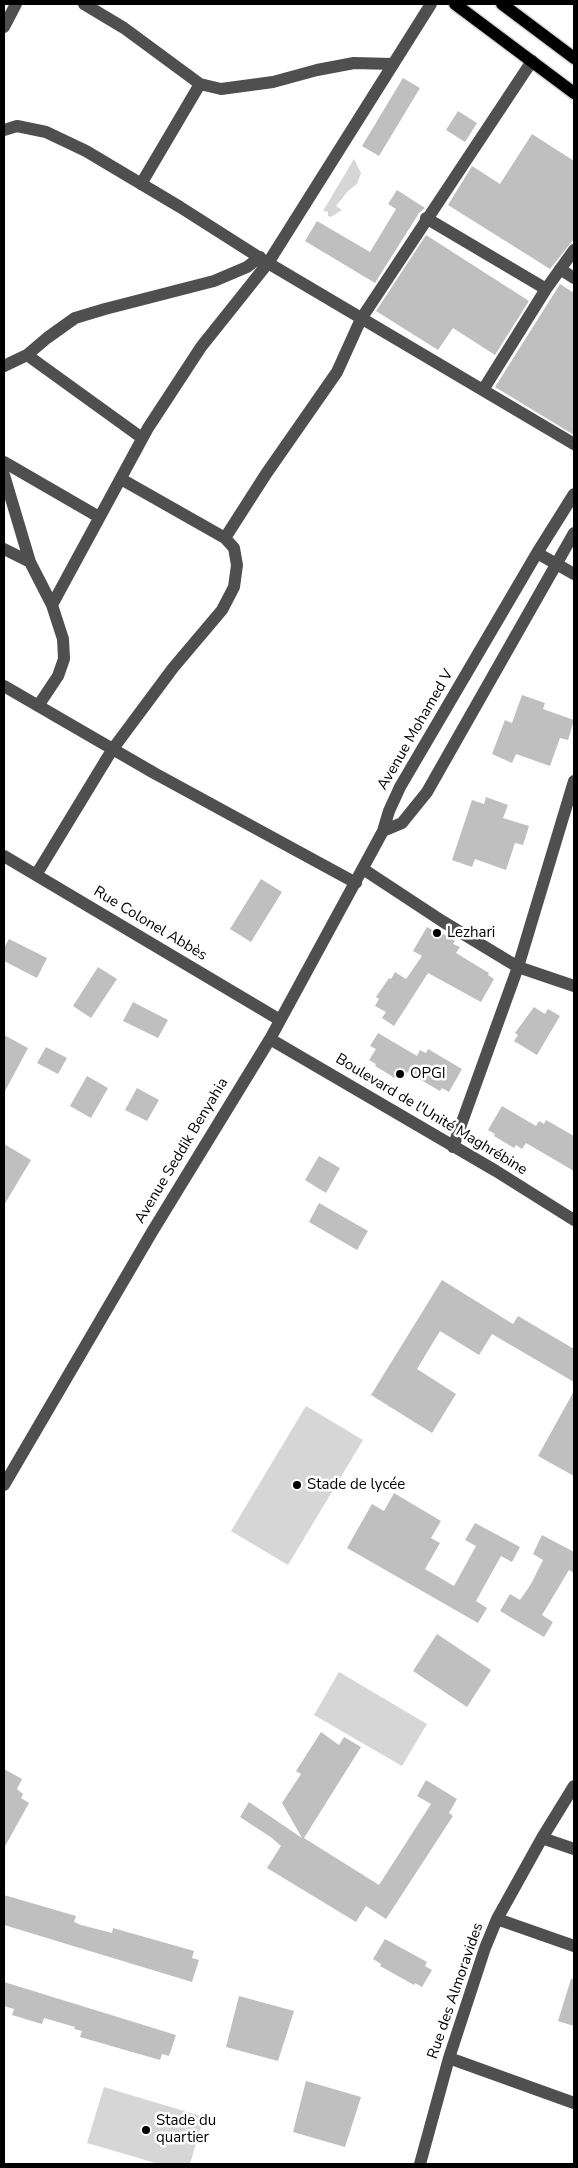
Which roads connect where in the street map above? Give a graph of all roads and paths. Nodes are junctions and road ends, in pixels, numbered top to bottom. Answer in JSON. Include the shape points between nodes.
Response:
{"nodes":[{"id":1,"x":16,"y":4,"type":"edge"},
{"id":2,"x":84,"y":4,"type":"edge"},
{"id":3,"x":431,"y":4,"type":"edge"},
{"id":4,"x":455,"y":4,"type":"edge"},
{"id":5,"x":502,"y":4,"type":"edge"},
{"id":6,"x":4,"y":27,"type":"edge"},
{"id":7,"x":574,"y":58,"type":"edge"},
{"id":8,"x":532,"y":61,"type":"junction"},
{"id":9,"x":393,"y":64,"type":"junction"},
{"id":10,"x":200,"y":84,"type":"junction"},
{"id":11,"x":574,"y":93,"type":"edge"},
{"id":12,"x":4,"y":130,"type":"edge"},
{"id":13,"x":141,"y":184,"type":"junction"},
{"id":14,"x":426,"y":218,"type":"junction"},
{"id":15,"x":574,"y":250,"type":"edge"},
{"id":16,"x":264,"y":260,"type":"junction"},
{"id":17,"x":560,"y":269,"type":"junction"},
{"id":18,"x":574,"y":278,"type":"edge"},
{"id":19,"x":546,"y":290,"type":"junction"},
{"id":20,"x":361,"y":319,"type":"junction"},
{"id":21,"x":27,"y":354,"type":"junction"},
{"id":22,"x":4,"y":366,"type":"edge"},
{"id":23,"x":483,"y":390,"type":"junction"},
{"id":24,"x":142,"y":438,"type":"junction"},
{"id":25,"x":574,"y":444,"type":"edge"},
{"id":26,"x":4,"y":462,"type":"edge"},
{"id":27,"x":4,"y":475,"type":"edge"},
{"id":28,"x":121,"y":479,"type":"junction"},
{"id":29,"x":574,"y":494,"type":"edge"},
{"id":30,"x":99,"y":517,"type":"junction"},
{"id":31,"x":574,"y":532,"type":"edge"},
{"id":32,"x":225,"y":538,"type":"junction"},
{"id":33,"x":4,"y":549,"type":"edge"},
{"id":34,"x":537,"y":553,"type":"junction"},
{"id":35,"x":30,"y":562,"type":"junction"},
{"id":36,"x":556,"y":564,"type":"junction"},
{"id":37,"x":574,"y":574,"type":"edge"},
{"id":38,"x":52,"y":605,"type":"junction"},
{"id":39,"x":4,"y":686,"type":"edge"},
{"id":40,"x":38,"y":706,"type":"junction"},
{"id":41,"x":112,"y":750,"type":"junction"},
{"id":42,"x":574,"y":781,"type":"edge"},
{"id":43,"x":383,"y":831,"type":"junction"},
{"id":44,"x":4,"y":856,"type":"edge"},
{"id":45,"x":363,"y":869,"type":"junction"},
{"id":46,"x":36,"y":876,"type":"junction"},
{"id":47,"x":356,"y":883,"type":"junction"},
{"id":48,"x":518,"y":967,"type":"junction"},
{"id":49,"x":574,"y":986,"type":"edge"},
{"id":50,"x":280,"y":1020,"type":"junction"},
{"id":51,"x":270,"y":1038,"type":"junction"},
{"id":52,"x":453,"y":1147,"type":"junction"},
{"id":53,"x":574,"y":1220,"type":"edge"},
{"id":54,"x":4,"y":1485,"type":"edge"},
{"id":55,"x":574,"y":1786,"type":"edge"},
{"id":56,"x":542,"y":1838,"type":"junction"},
{"id":57,"x":574,"y":1848,"type":"edge"},
{"id":58,"x":497,"y":1920,"type":"junction"},
{"id":59,"x":574,"y":1946,"type":"edge"},
{"id":60,"x":449,"y":2058,"type":"junction"},
{"id":61,"x":574,"y":2103,"type":"edge"},
{"id":62,"x":420,"y":2164,"type":"edge"}],
"edges":[{"from":1,"to":6,"type":"street"},
{"from":2,"to":10,"type":"street","via":[[124,28]]},
{"from":3,"to":9,"type":"street"},
{"from":4,"to":8,"type":"main road"},
{"from":5,"to":7,"type":"main road"},
{"from":8,"to":11,"type":"main road"},
{"from":8,"to":14,"type":"street"},
{"from":9,"to":10,"type":"street","via":[[354,64],[273,82],[221,89]]},
{"from":9,"to":16,"type":"street"},
{"from":10,"to":13,"type":"street"},
{"from":12,"to":13,"type":"street","via":[[17,126],[46,132]]},
{"from":13,"to":16,"type":"street"},
{"from":14,"to":19,"type":"street"},
{"from":14,"to":20,"type":"street"},
{"from":15,"to":17,"type":"street"},
{"from":16,"to":20,"type":"street"},
{"from":16,"to":21,"type":"street","via":[[214,281],[75,318]]},
{"from":16,"to":24,"type":"street","via":[[201,347]]},
{"from":17,"to":18,"type":"street"},
{"from":17,"to":19,"type":"street"},
{"from":19,"to":23,"type":"street"},
{"from":20,"to":23,"type":"street"},
{"from":20,"to":32,"type":"street","via":[[337,372]]},
{"from":21,"to":22,"type":"street"},
{"from":21,"to":24,"type":"street"},
{"from":23,"to":25,"type":"street"},
{"from":24,"to":28,"type":"street"},
{"from":26,"to":30,"type":"street"},
{"from":27,"to":35,"type":"street"},
{"from":28,"to":30,"type":"street"},
{"from":28,"to":32,"type":"street"},
{"from":29,"to":34,"type":"street","name":"Avenue Mohamed V"},
{"from":30,"to":38,"type":"street"},
{"from":31,"to":36,"type":"street"},
{"from":32,"to":41,"type":"street","via":[[234,548],[237,565],[234,587],[222,610],[173,668]]},
{"from":33,"to":35,"type":"street"},
{"from":34,"to":36,"type":"street"},
{"from":34,"to":43,"type":"street","name":"Avenue Mohamed V","via":[[400,787]]},
{"from":35,"to":38,"type":"street"},
{"from":36,"to":37,"type":"street"},
{"from":36,"to":43,"type":"street","via":[[427,792],[402,823]]},
{"from":38,"to":40,"type":"street","via":[[63,639],[64,659],[58,676]]},
{"from":39,"to":40,"type":"street"},
{"from":40,"to":41,"type":"street"},
{"from":41,"to":46,"type":"street"},
{"from":41,"to":47,"type":"street"},
{"from":42,"to":48,"type":"street"},
{"from":43,"to":45,"type":"street","name":"Avenue Seddik Benyahia"},
{"from":44,"to":46,"type":"street","name":"Rue Colonel Abbès"},
{"from":45,"to":47,"type":"street","name":"Avenue Seddik Benyahia"},
{"from":45,"to":48,"type":"street"},
{"from":46,"to":50,"type":"street","name":"Rue Colonel Abbès"},
{"from":47,"to":50,"type":"street","name":"Avenue Seddik Benyahia"},
{"from":48,"to":49,"type":"street"},
{"from":48,"to":52,"type":"street"},
{"from":50,"to":51,"type":"street","name":"Avenue Seddik Benyahia"},
{"from":51,"to":52,"type":"street","name":"Boulevard de l'Unité Maghrébine"},
{"from":51,"to":54,"type":"street","name":"Avenue Seddik Benyahia"},
{"from":52,"to":53,"type":"street","name":"Boulevard de l'Unité Maghrébine"},
{"from":55,"to":56,"type":"street","name":"Rue des Almoravides"},
{"from":56,"to":57,"type":"street"},
{"from":56,"to":58,"type":"street","name":"Rue des Almoravides"},
{"from":58,"to":59,"type":"street"},
{"from":58,"to":60,"type":"street","name":"Rue des Almoravides"},
{"from":60,"to":61,"type":"street"},
{"from":60,"to":62,"type":"street","name":"Rue des Almoravides"}]}
